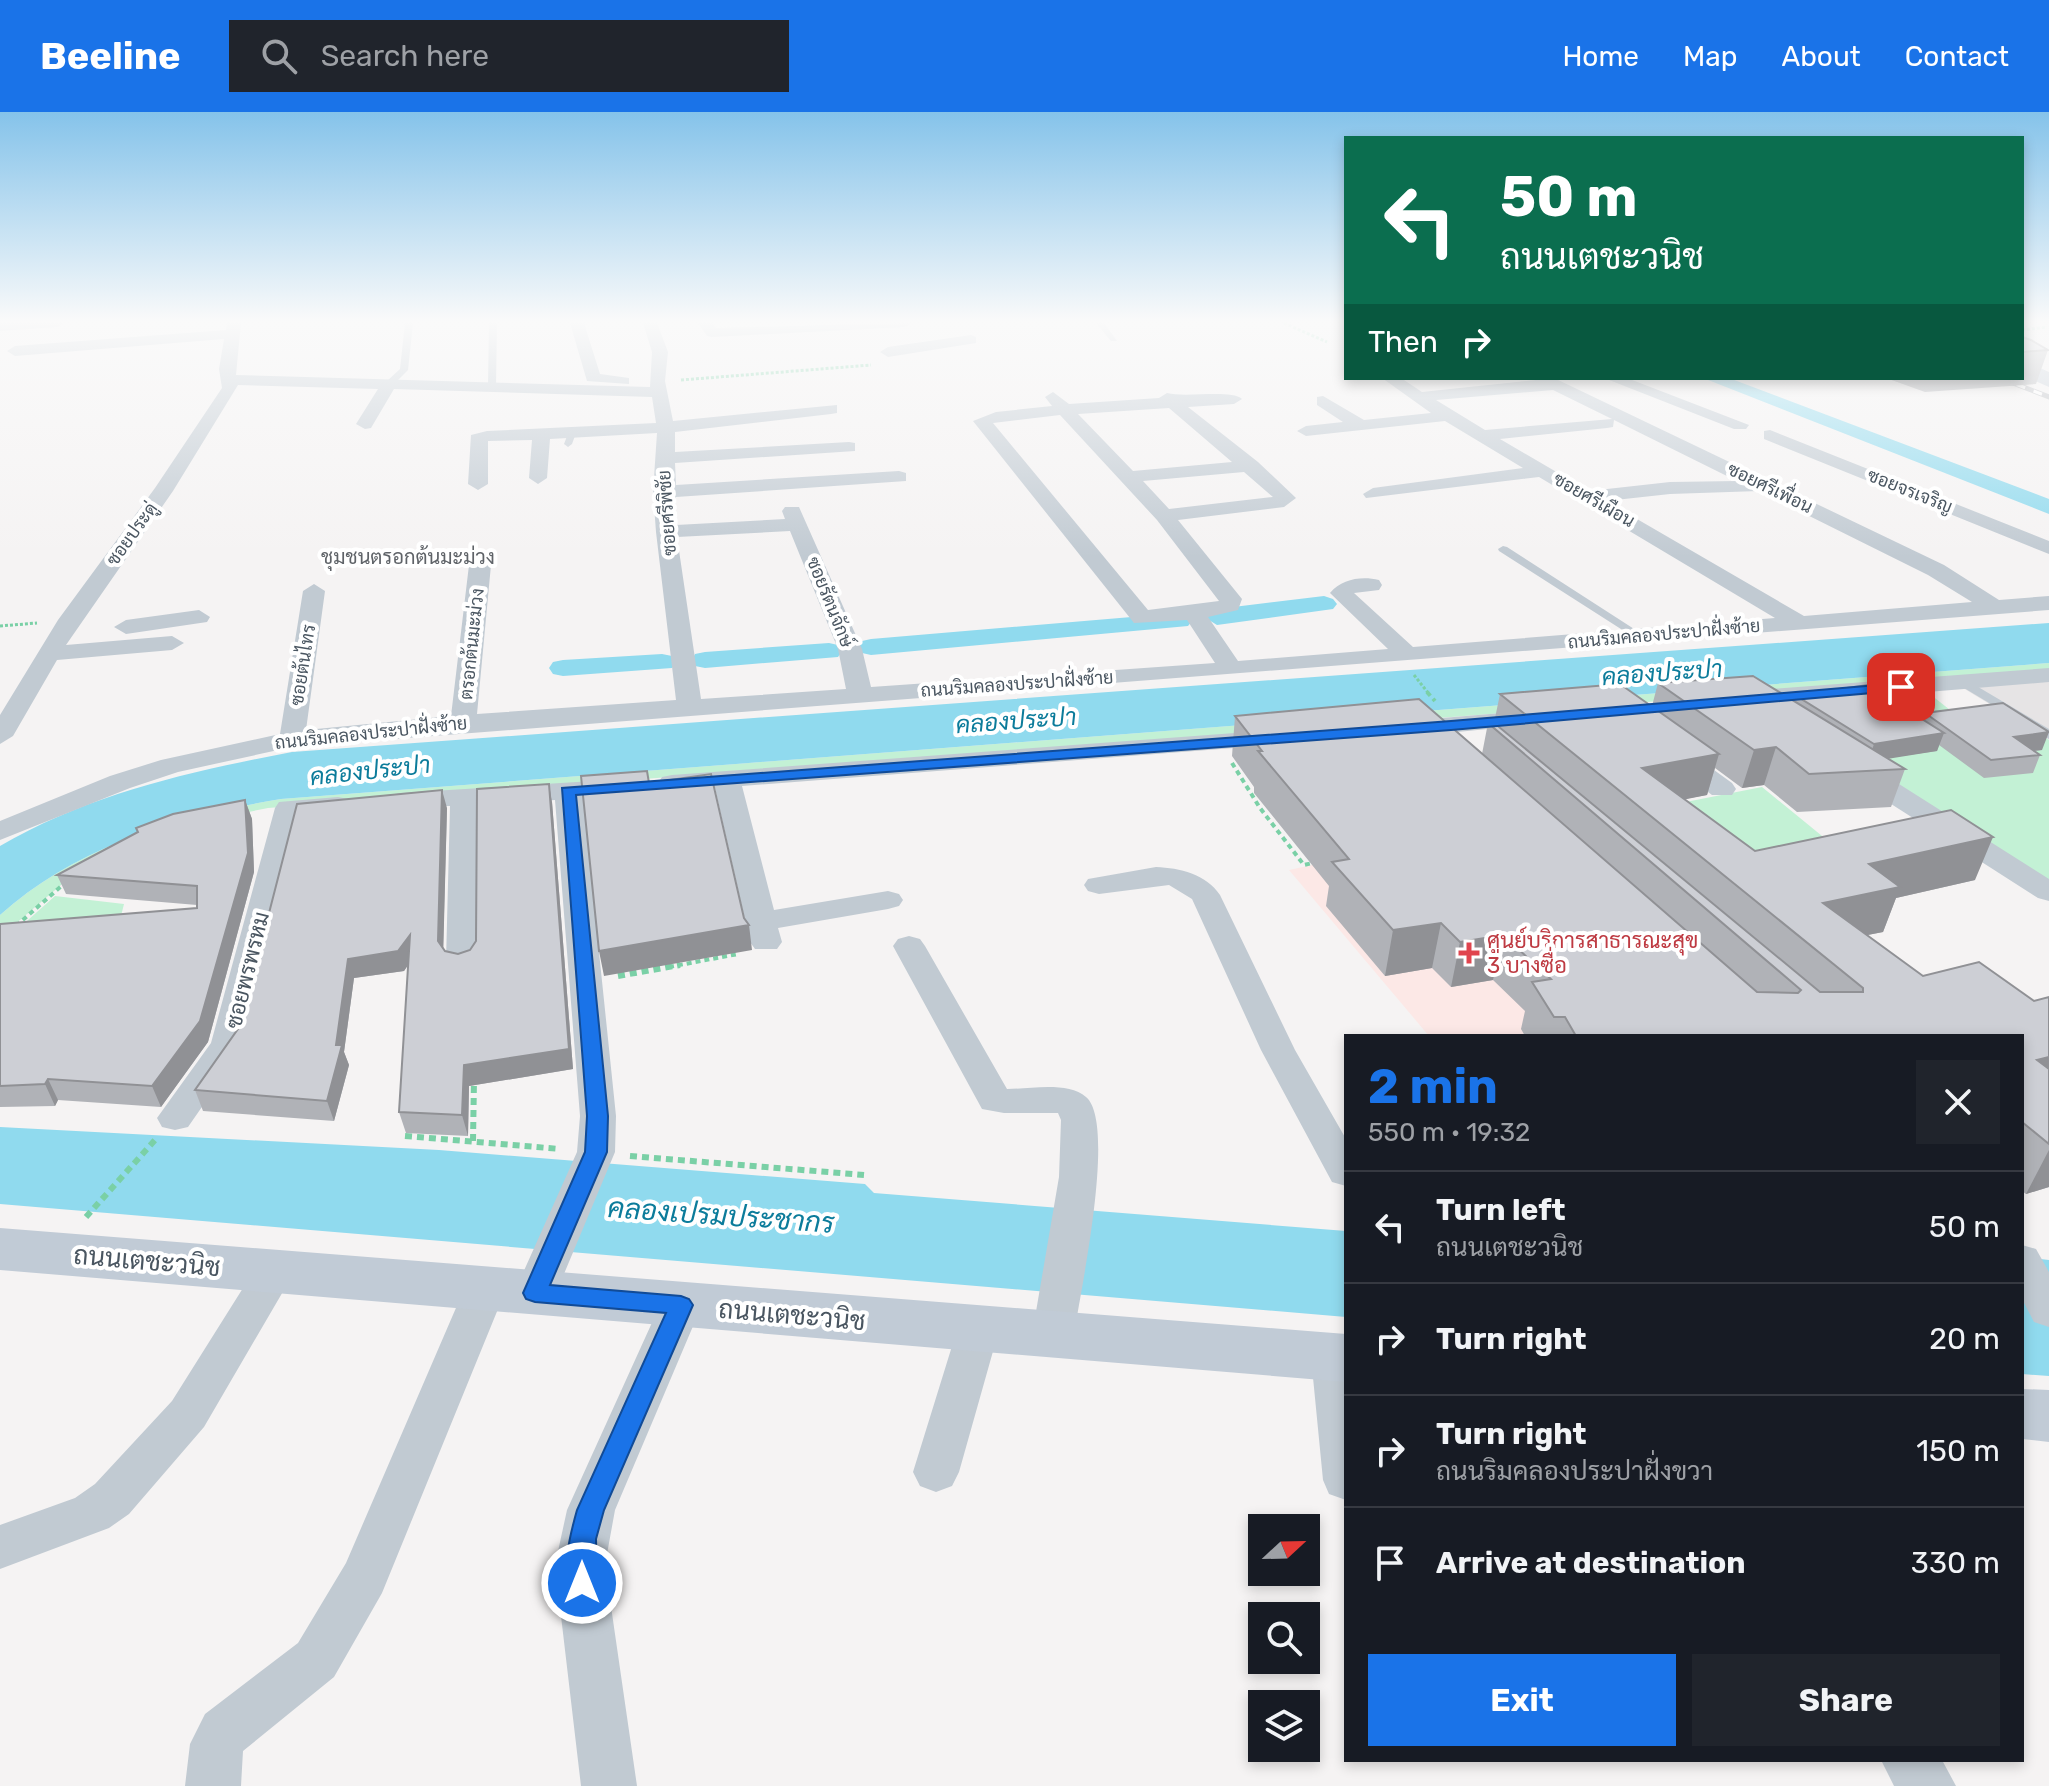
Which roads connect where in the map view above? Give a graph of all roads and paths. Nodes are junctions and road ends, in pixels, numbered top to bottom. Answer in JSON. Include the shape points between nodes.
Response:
{"nodes":[{"id":1,"x":221,"y":401,"type":"edge"},
{"id":2,"x":379,"y":401,"type":"edge"},
{"id":3,"x":662,"y":401,"type":"edge"},
{"id":4,"x":759,"y":401,"type":"edge"},
{"id":5,"x":1103,"y":401,"type":"edge"},
{"id":6,"x":1172,"y":401,"type":"edge"},
{"id":7,"x":1323,"y":401,"type":"dead end"},
{"id":8,"x":1424,"y":401,"type":"edge"},
{"id":9,"x":1589,"y":401,"type":"edge"},
{"id":10,"x":1669,"y":401,"type":"edge"},
{"id":11,"x":1059,"y":404,"type":"junction"},
{"id":12,"x":831,"y":409,"type":"dead end"},
{"id":13,"x":1448,"y":416,"type":"junction"},
{"id":14,"x":766,"y":419,"type":"junction"},
{"id":15,"x":1607,"y":423,"type":"dead end"},
{"id":16,"x":365,"y":424,"type":"dead end"},
{"id":17,"x":1360,"y":425,"type":"junction"},
{"id":18,"x":1740,"y":425,"type":"dead end"},
{"id":19,"x":666,"y":428,"type":"junction"},
{"id":20,"x":1306,"y":431,"type":"dead end"},
{"id":21,"x":541,"y":434,"type":"junction"},
{"id":22,"x":1770,"y":435,"type":"dead end"},
{"id":23,"x":1481,"y":436,"type":"junction"},
{"id":24,"x":849,"y":447,"type":"dead end"},
{"id":25,"x":663,"y":458,"type":"junction"},
{"id":26,"x":1251,"y":466,"type":"junction"},
{"id":27,"x":1543,"y":471,"type":"junction"},
{"id":28,"x":899,"y":477,"type":"dead end"},
{"id":29,"x":1128,"y":477,"type":"junction"},
{"id":30,"x":538,"y":478,"type":"dead end"},
{"id":31,"x":478,"y":484,"type":"dead end"},
{"id":32,"x":1765,"y":486,"type":"junction"},
{"id":33,"x":663,"y":492,"type":"junction"},
{"id":34,"x":1373,"y":494,"type":"dead end"},
{"id":35,"x":1589,"y":497,"type":"junction"},
{"id":36,"x":1164,"y":516,"type":"junction"},
{"id":37,"x":666,"y":532,"type":"junction"},
{"id":38,"x":2049,"y":548,"type":"edge"},
{"id":39,"x":1503,"y":549,"type":"dead end"},
{"id":40,"x":480,"y":565,"type":"dead end"},
{"id":41,"x":1371,"y":585,"type":"dead end"},
{"id":42,"x":314,"y":591,"type":"dead end"},
{"id":43,"x":2049,"y":603,"type":"edge"},
{"id":44,"x":1994,"y":607,"type":"junction"},
{"id":45,"x":1194,"y":613,"type":"junction"},
{"id":46,"x":199,"y":617,"type":"dead end"},
{"id":47,"x":1798,"y":622,"type":"junction"},
{"id":48,"x":1639,"y":636,"type":"junction"},
{"id":49,"x":172,"y":643,"type":"dead end"},
{"id":50,"x":97,"y":650,"type":"junction"},
{"id":51,"x":49,"y":654,"type":"junction"},
{"id":52,"x":1408,"y":661,"type":"junction"},
{"id":53,"x":1231,"y":669,"type":"junction"},
{"id":54,"x":2049,"y":675,"type":"edge"},
{"id":55,"x":1963,"y":682,"type":"junction"},
{"id":56,"x":860,"y":695,"type":"junction"},
{"id":57,"x":1745,"y":699,"type":"junction"},
{"id":58,"x":1716,"y":702,"type":"edge"},
{"id":59,"x":689,"y":705,"type":"junction"},
{"id":60,"x":8,"y":711,"type":"edge"},
{"id":61,"x":1568,"y":715,"type":"edge"},
{"id":62,"x":1442,"y":721,"type":"junction"},
{"id":63,"x":463,"y":723,"type":"junction"},
{"id":64,"x":1785,"y":724,"type":"edge"},
{"id":65,"x":1374,"y":731,"type":"edge"},
{"id":66,"x":2049,"y":735,"type":"edge"},
{"id":67,"x":0,"y":736,"type":"edge"},
{"id":68,"x":1297,"y":736,"type":"edge"},
{"id":69,"x":1650,"y":737,"type":"edge"},
{"id":70,"x":292,"y":739,"type":"junction"},
{"id":71,"x":1219,"y":742,"type":"junction"},
{"id":72,"x":1489,"y":748,"type":"dead end"},
{"id":73,"x":1450,"y":754,"type":"edge"},
{"id":74,"x":1837,"y":757,"type":"edge"},
{"id":75,"x":727,"y":779,"type":"junction"},
{"id":76,"x":1263,"y":788,"type":"edge"},
{"id":77,"x":1722,"y":789,"type":"edge"},
{"id":78,"x":1248,"y":790,"type":"junction"},
{"id":79,"x":568,"y":791,"type":"junction"},
{"id":80,"x":464,"y":797,"type":"junction"},
{"id":81,"x":0,"y":831,"type":"edge"},
{"id":82,"x":1319,"y":862,"type":"edge"},
{"id":83,"x":72,"y":878,"type":"edge"},
{"id":84,"x":1099,"y":885,"type":"dead end"},
{"id":85,"x":2049,"y":892,"type":"edge"},
{"id":86,"x":888,"y":900,"type":"dead end"},
{"id":87,"x":10,"y":931,"type":"edge"},
{"id":88,"x":756,"y":939,"type":"junction"},
{"id":89,"x":909,"y":946,"type":"dead end"},
{"id":90,"x":462,"y":961,"type":"edge"},
{"id":91,"x":585,"y":982,"type":"junction"},
{"id":92,"x":475,"y":1065,"type":"edge"},
{"id":93,"x":164,"y":1130,"type":"joint"},
{"id":94,"x":473,"y":1141,"type":"dead end"},
{"id":95,"x":1344,"y":1169,"type":"edge"},
{"id":96,"x":86,"y":1217,"type":"dead end"},
{"id":97,"x":0,"y":1249,"type":"edge"},
{"id":98,"x":2024,"y":1264,"type":"edge"},
{"id":99,"x":274,"y":1272,"type":"junction"},
{"id":100,"x":525,"y":1277,"type":"junction"},
{"id":101,"x":681,"y":1305,"type":"junction"},
{"id":102,"x":2049,"y":1311,"type":"edge"},
{"id":103,"x":1055,"y":1316,"type":"junction"},
{"id":104,"x":978,"y":1330,"type":"junction"},
{"id":105,"x":1340,"y":1357,"type":"edge"},
{"id":106,"x":2024,"y":1414,"type":"edge"},
{"id":107,"x":2049,"y":1416,"type":"edge"},
{"id":108,"x":1344,"y":1439,"type":"edge"},
{"id":109,"x":936,"y":1472,"type":"dead end"},
{"id":110,"x":0,"y":1547,"type":"edge"},
{"id":111,"x":1910,"y":1762,"type":"edge"},
{"id":112,"x":213,"y":1786,"type":"edge"},
{"id":113,"x":609,"y":1786,"type":"edge"},
{"id":114,"x":1928,"y":1786,"type":"edge"}],
"edges":[{"from":1,"to":51,"type":"street","name":"ซอยประดู่"},
{"from":2,"to":16,"type":"street"},
{"from":3,"to":19,"type":"street","name":"ซอยศรีพิชัย"},
{"from":4,"to":14,"type":"street"},
{"from":5,"to":11,"type":"street"},
{"from":6,"to":26,"type":"street"},
{"from":7,"to":17,"type":"street"},
{"from":8,"to":13,"type":"street","name":"ซอยศรีเผือน"},
{"from":9,"to":32,"type":"street","name":"ซอยศรีเพื่อน"},
{"from":10,"to":18,"type":"street"},
{"from":11,"to":29,"type":"street"},
{"from":11,"to":45,"type":"street","via":[[982,421],[1142,618]]},
{"from":12,"to":14,"type":"street"},
{"from":13,"to":17,"type":"street"},
{"from":13,"to":23,"type":"street","name":"ซอยศรีเผือน"},
{"from":14,"to":19,"type":"street"},
{"from":15,"to":23,"type":"street"},
{"from":17,"to":20,"type":"street"},
{"from":19,"to":21,"type":"street","via":[[570,438]]},
{"from":19,"to":25,"type":"street","name":"ซอยศรีพิชัย"},
{"from":21,"to":30,"type":"street"},
{"from":21,"to":31,"type":"street","via":[[477,439]]},
{"from":22,"to":38,"type":"street","name":"ซอยจรเจริญ"},
{"from":23,"to":27,"type":"street","name":"ซอยศรีเผือน"},
{"from":24,"to":25,"type":"street"},
{"from":25,"to":33,"type":"street","name":"ซอยศรีพิชัย"},
{"from":26,"to":29,"type":"street"},
{"from":26,"to":36,"type":"street","via":[[1283,494],[1284,501]]},
{"from":27,"to":34,"type":"street"},
{"from":27,"to":35,"type":"street","name":"ซอยศรีเผือน"},
{"from":28,"to":33,"type":"street"},
{"from":29,"to":36,"type":"street"},
{"from":32,"to":35,"type":"street"},
{"from":32,"to":44,"type":"street","name":"ซอยศรีเพื่อน","via":[[1936,570]]},
{"from":33,"to":37,"type":"street","name":"ซอยศรีพิชัย"},
{"from":35,"to":47,"type":"street","name":"ซอยศรีเผือน"},
{"from":36,"to":45,"type":"street","via":[[1231,599],[1220,609]]},
{"from":37,"to":56,"type":"street","name":"ซอยรัตนจักษ์","via":[[795,517],[850,649]]},
{"from":37,"to":59,"type":"street","name":"ซอยศรีพิชัย"},
{"from":39,"to":48,"type":"lane"},
{"from":40,"to":63,"type":"street","name":"ตรอกต้นมะม่วง"},
{"from":41,"to":52,"type":"street","via":[[1341,593]]},
{"from":42,"to":70,"type":"street","name":"ซอยต้นไทร"},
{"from":43,"to":44,"type":"street","name":"ถนนริมคลองประปาฝั่งซ้าย"},
{"from":44,"to":47,"type":"street","name":"ถนนริมคลองประปาฝั่งซ้าย"},
{"from":45,"to":53,"type":"street"},
{"from":46,"to":50,"type":"street","via":[[117,628]]},
{"from":47,"to":48,"type":"street","name":"ถนนริมคลองประปาฝั่งซ้าย"},
{"from":48,"to":52,"type":"street","name":"ถนนริมคลองประปาฝั่งซ้าย"},
{"from":49,"to":50,"type":"street"},
{"from":50,"to":51,"type":"street"},
{"from":51,"to":60,"type":"street","name":"ซอยประดู่"},
{"from":52,"to":53,"type":"street","name":"ถนนริมคลองประปาฝั่งซ้าย"},
{"from":52,"to":62,"type":"path"},
{"from":53,"to":56,"type":"street","name":"ถนนริมคลองประปาฝั่งซ้าย"},
{"from":54,"to":55,"type":"street"},
{"from":55,"to":57,"type":"street"},
{"from":55,"to":66,"type":"lane"},
{"from":56,"to":59,"type":"street","name":"ถนนริมคลองประปาฝั่งซ้าย"},
{"from":57,"to":58,"type":"street"},
{"from":57,"to":64,"type":"street"},
{"from":59,"to":63,"type":"street","name":"ถนนริมคลองประปาฝั่งซ้าย"},
{"from":60,"to":67,"type":"street","name":"ซอยประดู่"},
{"from":61,"to":62,"type":"street"},
{"from":62,"to":65,"type":"street"},
{"from":62,"to":72,"type":"street"},
{"from":62,"to":73,"type":"street"},
{"from":63,"to":70,"type":"street","name":"ถนนริมคลองประปาฝั่งซ้าย"},
{"from":68,"to":71,"type":"street"},
{"from":69,"to":77,"type":"street"},
{"from":70,"to":81,"type":"street","name":"ถนนริมคลองประปาฝั่งซ้าย","via":[[120,782]]},
{"from":71,"to":75,"type":"street"},
{"from":71,"to":78,"type":"path"},
{"from":74,"to":85,"type":"street"},
{"from":75,"to":79,"type":"street"},
{"from":75,"to":88,"type":"street"},
{"from":76,"to":78,"type":"path"},
{"from":78,"to":82,"type":"path","via":[[1304,865]]},
{"from":79,"to":80,"type":"street"},
{"from":79,"to":91,"type":"street"},
{"from":80,"to":90,"type":"street"},
{"from":80,"to":93,"type":"street","name":"ซอยพรพรหม","via":[[289,808],[228,1045]]},
{"from":83,"to":87,"type":"path"},
{"from":84,"to":95,"type":"street","via":[[1171,874],[1190,879],[1205,895],[1278,1050]]},
{"from":86,"to":88,"type":"street"},
{"from":88,"to":91,"type":"path"},
{"from":89,"to":103,"type":"street","via":[[995,1100],[1057,1101],[1072,1104],[1078,1112],[1081,1159]]},
{"from":91,"to":100,"type":"street","via":[[598,1116],[594,1158]]},
{"from":92,"to":94,"type":"path"},
{"from":93,"to":96,"type":"path"},
{"from":97,"to":99,"type":"main road","name":"ถนนเตชะวนิช"},
{"from":98,"to":102,"type":"street"},
{"from":99,"to":100,"type":"main road","name":"ถนนเตชะวนิช"},
{"from":99,"to":110,"type":"street","via":[[188,1414],[112,1499],[92,1513]]},
{"from":100,"to":101,"type":"main road","name":"ถนนเตชะวนิช"},
{"from":100,"to":112,"type":"street","via":[[316,1660],[224,1733],[217,1744]]},
{"from":101,"to":104,"type":"main road","name":"ถนนเตชะวนิช"},
{"from":101,"to":113,"type":"street","via":[[583,1539],[580,1565]]},
{"from":103,"to":104,"type":"main road","name":"ถนนเตชะวนิช"},
{"from":103,"to":105,"type":"main road","name":"ถนนเตชะวนิช"},
{"from":104,"to":109,"type":"street"},
{"from":105,"to":108,"type":"street"},
{"from":106,"to":107,"type":"main road"},
{"from":111,"to":114,"type":"street"}]}
